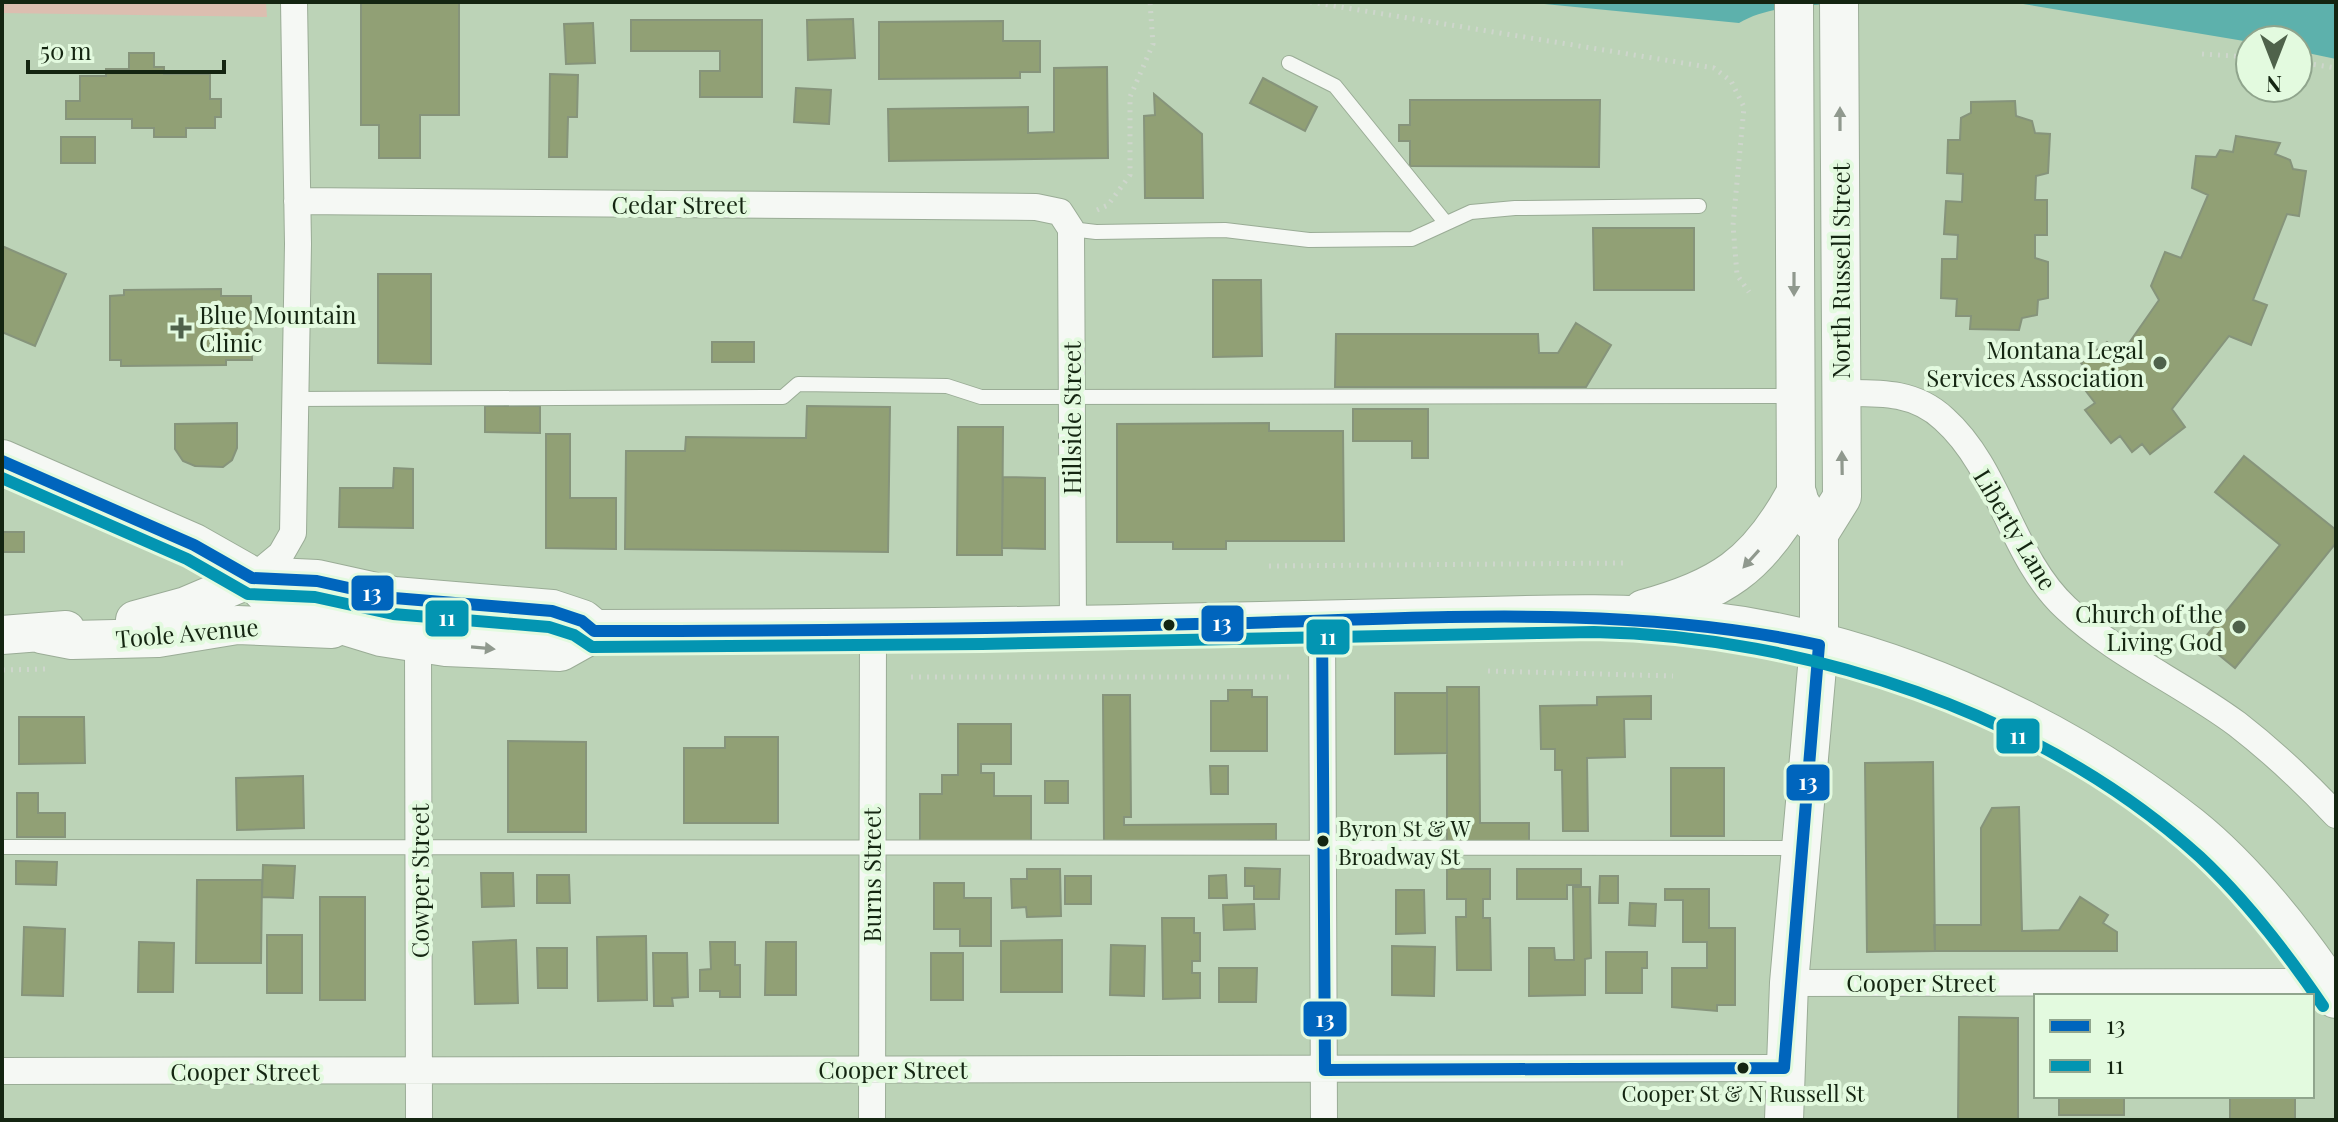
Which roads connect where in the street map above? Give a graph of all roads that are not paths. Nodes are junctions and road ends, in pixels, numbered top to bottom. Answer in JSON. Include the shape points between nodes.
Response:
{"nodes":[{"id":1,"x":294,"y":2,"type":"edge"},
{"id":2,"x":1794,"y":2,"type":"edge"},
{"id":3,"x":1839,"y":2,"type":"edge"},
{"id":4,"x":1289,"y":63,"type":"dead end"},
{"id":5,"x":297,"y":201,"type":"junction"},
{"id":6,"x":1699,"y":206,"type":"dead end"},
{"id":7,"x":1066,"y":221,"type":"junction"},
{"id":8,"x":1445,"y":222,"type":"junction"},
{"id":9,"x":1841,"y":393,"type":"junction"},
{"id":10,"x":1793,"y":396,"type":"junction"},
{"id":11,"x":1071,"y":397,"type":"junction"},
{"id":12,"x":295,"y":399,"type":"junction"},
{"id":13,"x":2,"y":461,"type":"edge"},
{"id":14,"x":1796,"y":496,"type":"junction"},
{"id":15,"x":1819,"y":534,"type":"junction"},
{"id":16,"x":252,"y":578,"type":"junction"},
{"id":17,"x":1622,"y":616,"type":"junction"},
{"id":18,"x":1322,"y":621,"type":"junction"},
{"id":19,"x":1073,"y":627,"type":"junction"},
{"id":20,"x":873,"y":629,"type":"junction"},
{"id":21,"x":594,"y":631,"type":"junction"},
{"id":22,"x":41,"y":634,"type":"junction"},
{"id":23,"x":2,"y":635,"type":"edge"},
{"id":24,"x":399,"y":638,"type":"junction"},
{"id":25,"x":1819,"y":645,"type":"junction"},
{"id":26,"x":2336,"y":815,"type":"edge"},
{"id":27,"x":2,"y":847,"type":"edge"},
{"id":28,"x":871,"y":847,"type":"junction"},
{"id":29,"x":419,"y":848,"type":"junction"},
{"id":30,"x":1324,"y":848,"type":"junction"},
{"id":31,"x":1800,"y":848,"type":"junction"},
{"id":32,"x":1789,"y":983,"type":"junction"},
{"id":33,"x":2333,"y":983,"type":"edge"},
{"id":34,"x":1784,"y":1068,"type":"junction"},
{"id":35,"x":873,"y":1069,"type":"junction"},
{"id":36,"x":1325,"y":1070,"type":"junction"},
{"id":37,"x":2,"y":1071,"type":"edge"},
{"id":38,"x":419,"y":1071,"type":"junction"},
{"id":39,"x":419,"y":1120,"type":"edge"},
{"id":40,"x":872,"y":1120,"type":"edge"},
{"id":41,"x":1324,"y":1120,"type":"edge"},
{"id":42,"x":1784,"y":1120,"type":"edge"}],
"edges":[{"from":1,"to":5,"type":"street"},
{"from":2,"to":10,"type":"main road","name":"North Russell Street","one_way":true},
{"from":9,"to":3,"type":"main road","name":"North Russell Street","one_way":true},
{"from":4,"to":8,"type":"lane","via":[[1335,86]]},
{"from":5,"to":7,"type":"street","name":"Cedar Street","via":[[1036,207]]},
{"from":5,"to":12,"type":"street"},
{"from":6,"to":8,"type":"lane","via":[[1515,208],[1471,212]]},
{"from":7,"to":8,"type":"lane","via":[[1096,232],[1225,230],[1309,240],[1412,239]]},
{"from":7,"to":11,"type":"street","name":"Hillside Street"},
{"from":15,"to":9,"type":"main road","name":"North Russell Street","one_way":true,"via":[[1842,497]]},
{"from":9,"to":26,"type":"street","name":"Liberty Lane","via":[[1899,394],[1944,419],[1966,445],[2037,570],[2064,606],[2236,724],[2296,773]]},
{"from":10,"to":11,"type":"lane"},
{"from":10,"to":14,"type":"main road","name":"North Russell Street"},
{"from":11,"to":12,"type":"lane","via":[[981,397],[947,386],[798,384],[783,397]]},
{"from":11,"to":19,"type":"street","name":"Hillside Street"},
{"from":12,"to":16,"type":"street","via":[[293,533],[281,554]]},
{"from":13,"to":16,"type":"main road","via":[[194,545]]},
{"from":14,"to":15,"type":"main road","name":"North Russell Street"},
{"from":14,"to":17,"type":"main road","one_way":true,"via":[[1778,529],[1741,570],[1683,600]]},
{"from":15,"to":25,"type":"main road"},
{"from":16,"to":21,"type":"main road","via":[[317,581],[394,598],[552,611]]},
{"from":16,"to":22,"type":"main road","name":"Toole Avenue","via":[[144,619]]},
{"from":16,"to":24,"type":"main road","via":[[271,597],[296,609]]},
{"from":17,"to":18,"type":"main road"},
{"from":17,"to":25,"type":"main road","via":[[1762,630]]},
{"from":18,"to":19,"type":"main road"},
{"from":18,"to":30,"type":"street"},
{"from":19,"to":20,"type":"main road"},
{"from":20,"to":21,"type":"main road"},
{"from":20,"to":28,"type":"street","name":"Burns Street"},
{"from":24,"to":21,"type":"main road","one_way":true,"via":[[560,650]]},
{"from":22,"to":23,"type":"main road","name":"Toole Avenue"},
{"from":22,"to":24,"type":"main road","name":"Toole Avenue","via":[[72,640],[158,638],[274,624]]},
{"from":24,"to":29,"type":"street","name":"Cowper Street"},
{"from":25,"to":31,"type":"main road"},
{"from":25,"to":33,"type":"main road","via":[[1959,693],[2082,753],[2192,829]]},
{"from":27,"to":29,"type":"lane"},
{"from":28,"to":29,"type":"lane"},
{"from":28,"to":30,"type":"lane"},
{"from":28,"to":35,"type":"street","name":"Burns Street"},
{"from":29,"to":38,"type":"street","name":"Cowper Street"},
{"from":30,"to":31,"type":"lane"},
{"from":30,"to":36,"type":"street"},
{"from":31,"to":32,"type":"main road"},
{"from":32,"to":33,"type":"street","name":"Cooper Street"},
{"from":32,"to":34,"type":"main road"},
{"from":34,"to":36,"type":"street","name":"Cooper Street"},
{"from":34,"to":42,"type":"main road"},
{"from":35,"to":36,"type":"street","name":"Cooper Street"},
{"from":35,"to":38,"type":"street","name":"Cooper Street"},
{"from":35,"to":40,"type":"street","name":"Burns Street"},
{"from":36,"to":41,"type":"street"},
{"from":37,"to":38,"type":"street","name":"Cooper Street"},
{"from":38,"to":39,"type":"street","name":"Cowper Street"}]}
